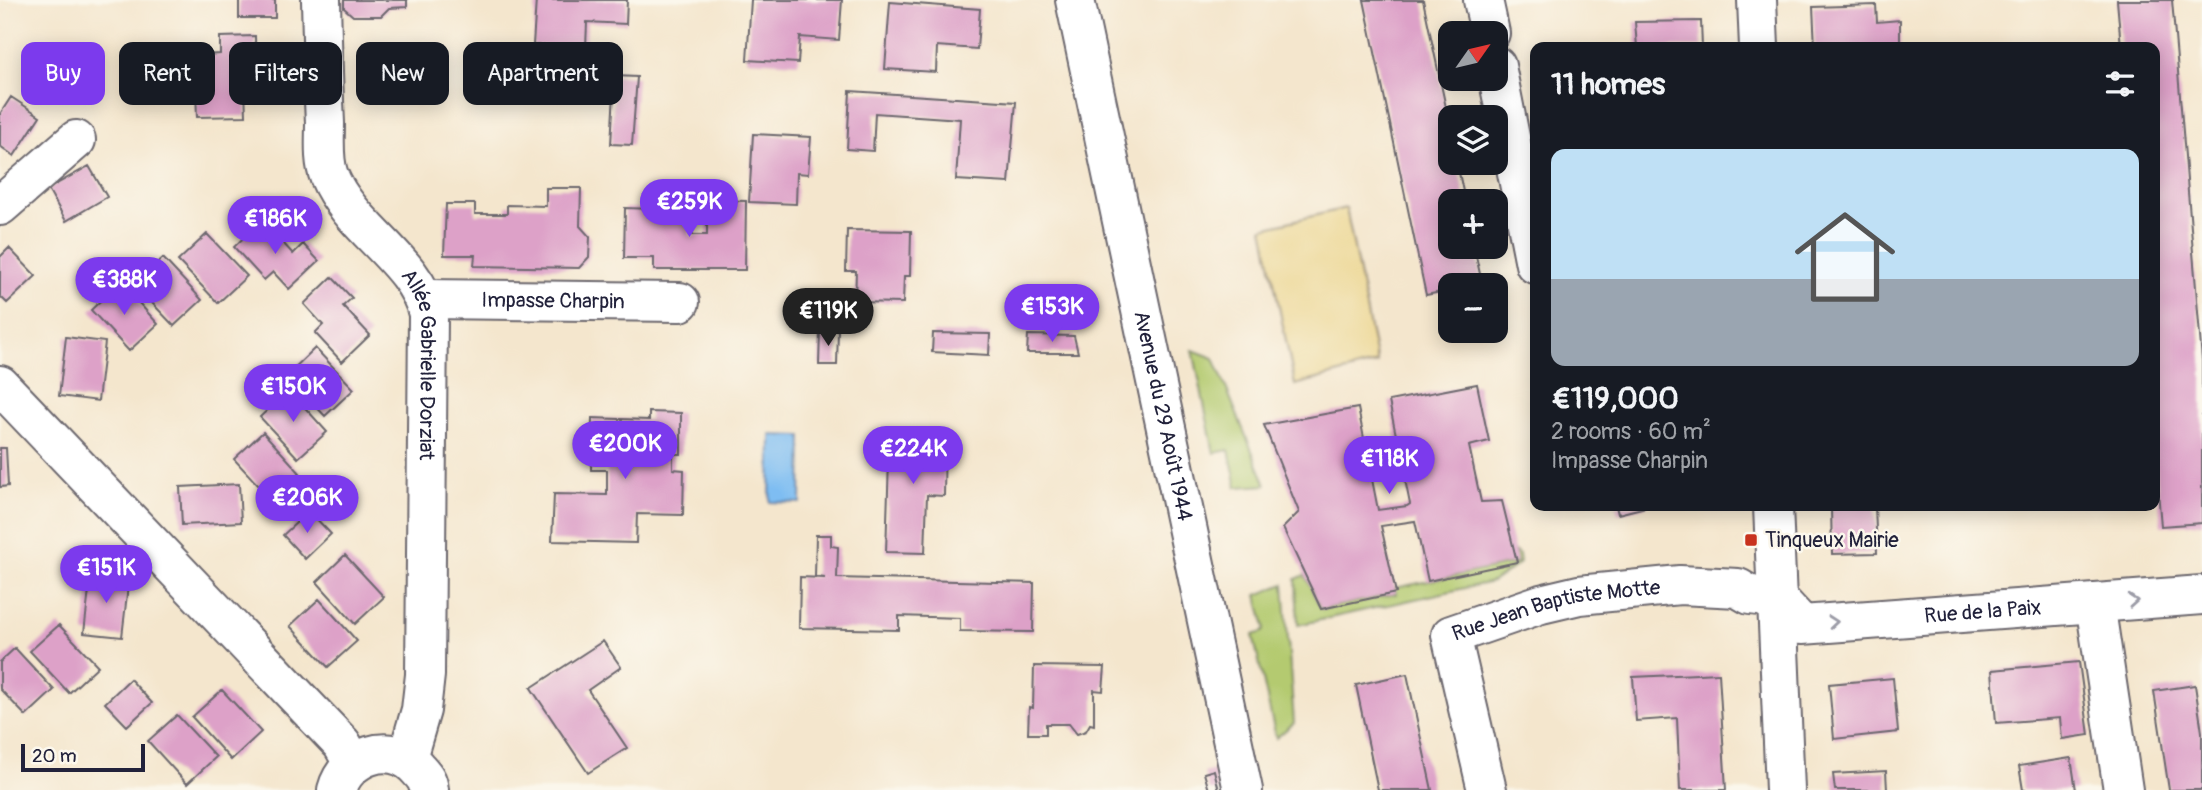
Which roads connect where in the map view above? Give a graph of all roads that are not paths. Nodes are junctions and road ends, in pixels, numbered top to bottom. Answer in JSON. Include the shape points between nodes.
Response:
{"nodes":[{"id":1,"x":320,"y":0,"type":"edge"},
{"id":2,"x":1075,"y":0,"type":"edge"},
{"id":3,"x":1483,"y":0,"type":"edge"},
{"id":4,"x":1757,"y":0,"type":"edge"},
{"id":5,"x":1487,"y":21,"type":"edge"},
{"id":6,"x":1759,"y":42,"type":"edge"},
{"id":7,"x":1501,"y":91,"type":"edge"},
{"id":8,"x":76,"y":140,"type":"dead end"},
{"id":9,"x":0,"y":206,"type":"edge"},
{"id":10,"x":1530,"y":239,"type":"edge"},
{"id":11,"x":425,"y":299,"type":"junction"},
{"id":12,"x":680,"y":302,"type":"dead end"},
{"id":13,"x":0,"y":385,"type":"edge"},
{"id":14,"x":1773,"y":511,"type":"edge"},
{"id":15,"x":2202,"y":595,"type":"edge"},
{"id":16,"x":1777,"y":598,"type":"junction"},
{"id":17,"x":2095,"y":603,"type":"junction"},
{"id":18,"x":407,"y":758,"type":"junction"},
{"id":19,"x":345,"y":776,"type":"edge"},
{"id":20,"x":429,"y":790,"type":"edge"},
{"id":21,"x":1243,"y":790,"type":"edge"},
{"id":22,"x":1487,"y":790,"type":"edge"},
{"id":23,"x":1784,"y":790,"type":"edge"},
{"id":24,"x":2123,"y":790,"type":"edge"}],
"edges":[{"from":1,"to":11,"type":"street","name":"Allée Gabrielle Dorziat","via":[[328,175],[366,230]]},
{"from":2,"to":21,"type":"street","name":"Avenue du 29 Août 1944"},
{"from":3,"to":5,"type":"street"},
{"from":4,"to":6,"type":"street"},
{"from":7,"to":10,"type":"street"},
{"from":8,"to":9,"type":"street"},
{"from":11,"to":12,"type":"street","name":"Impasse Charpin"},
{"from":11,"to":18,"type":"street","name":"Allée Gabrielle Dorziat","via":[[429,338],[425,675],[421,710]]},
{"from":13,"to":19,"type":"street","via":[[342,744]]},
{"from":14,"to":16,"type":"street"},
{"from":17,"to":15,"type":"street","name":"Rue de la Paix","one_way":true},
{"from":16,"to":17,"type":"street","name":"Rue de la Paix","one_way":true,"via":[[1802,625]]},
{"from":16,"to":22,"type":"street","name":"Rue Jean Baptiste Motte","via":[[1750,595],[1738,588],[1680,585],[1580,595],[1451,635]]},
{"from":16,"to":23,"type":"street"},
{"from":17,"to":24,"type":"street"},
{"from":18,"to":19,"type":"street","via":[[380,752]]},
{"from":18,"to":20,"type":"street","via":[[428,780]]}]}
